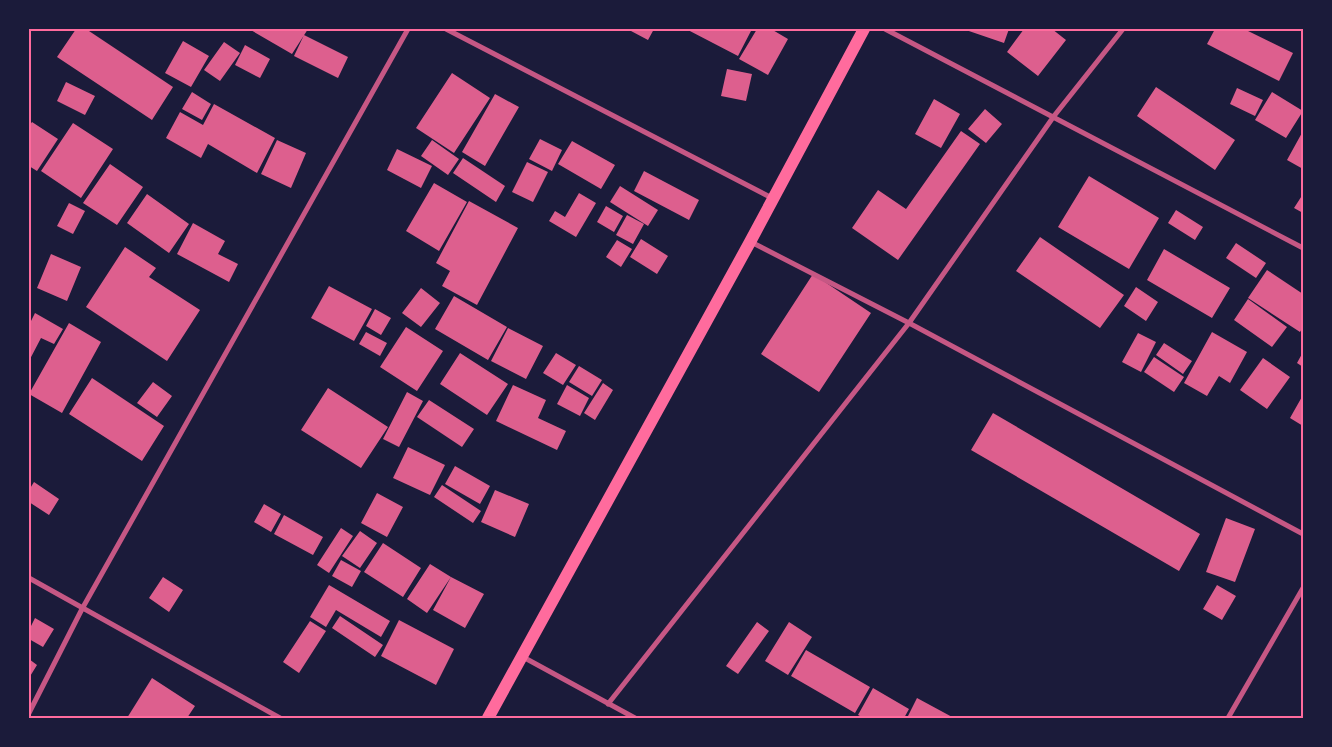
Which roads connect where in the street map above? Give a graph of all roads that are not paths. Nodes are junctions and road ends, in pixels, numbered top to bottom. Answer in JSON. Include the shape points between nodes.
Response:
{"nodes":[{"id":1,"x":408,"y":29,"type":"edge"},
{"id":2,"x":446,"y":29,"type":"edge"},
{"id":3,"x":864,"y":29,"type":"edge"},
{"id":4,"x":884,"y":29,"type":"edge"},
{"id":5,"x":1123,"y":29,"type":"edge"},
{"id":6,"x":1054,"y":116,"type":"junction"},
{"id":7,"x":774,"y":199,"type":"junction"},
{"id":8,"x":750,"y":242,"type":"junction"},
{"id":9,"x":1303,"y":248,"type":"edge"},
{"id":10,"x":909,"y":324,"type":"junction"},
{"id":11,"x":1303,"y":534,"type":"edge"},
{"id":12,"x":29,"y":578,"type":"edge"},
{"id":13,"x":1303,"y":588,"type":"edge"},
{"id":14,"x":82,"y":609,"type":"junction"},
{"id":15,"x":522,"y":657,"type":"junction"},
{"id":16,"x":608,"y":704,"type":"junction"},
{"id":17,"x":29,"y":713,"type":"edge"},
{"id":18,"x":280,"y":718,"type":"edge"},
{"id":19,"x":488,"y":718,"type":"edge"},
{"id":20,"x":635,"y":718,"type":"edge"},
{"id":21,"x":1228,"y":718,"type":"edge"}],
"edges":[{"from":1,"to":14,"type":"street"},
{"from":2,"to":7,"type":"street"},
{"from":3,"to":7,"type":"main road"},
{"from":4,"to":6,"type":"street"},
{"from":5,"to":6,"type":"street"},
{"from":6,"to":9,"type":"street"},
{"from":6,"to":10,"type":"street"},
{"from":7,"to":8,"type":"main road"},
{"from":8,"to":10,"type":"street"},
{"from":8,"to":15,"type":"main road"},
{"from":10,"to":11,"type":"street"},
{"from":10,"to":16,"type":"street"},
{"from":12,"to":14,"type":"street"},
{"from":13,"to":21,"type":"street"},
{"from":14,"to":17,"type":"street"},
{"from":14,"to":18,"type":"street"},
{"from":15,"to":16,"type":"street"},
{"from":15,"to":19,"type":"main road"},
{"from":16,"to":20,"type":"street"}]}
